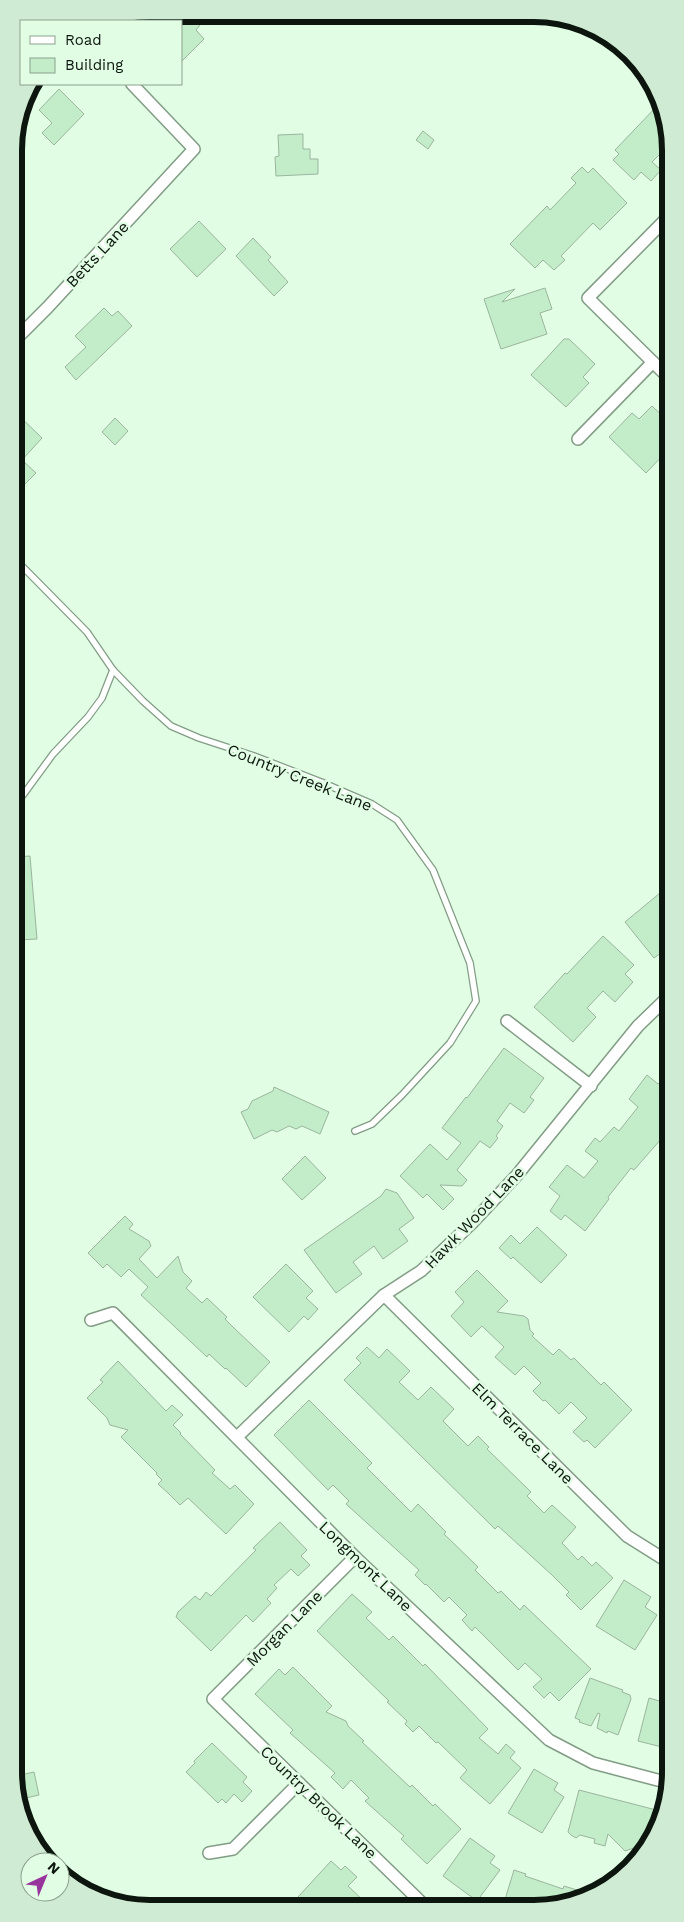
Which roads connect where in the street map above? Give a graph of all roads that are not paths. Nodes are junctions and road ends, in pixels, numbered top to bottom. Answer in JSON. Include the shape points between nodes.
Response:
{"nodes":[{"id":1,"x":133,"y":85,"type":"edge"},
{"id":2,"x":662,"y":223,"type":"edge"},
{"id":3,"x":23,"y":332,"type":"edge"},
{"id":4,"x":653,"y":362,"type":"junction"},
{"id":5,"x":662,"y":371,"type":"edge"},
{"id":6,"x":578,"y":438,"type":"dead end"},
{"id":7,"x":23,"y":567,"type":"edge"},
{"id":8,"x":113,"y":670,"type":"junction"},
{"id":9,"x":23,"y":795,"type":"edge"},
{"id":10,"x":661,"y":1003,"type":"edge"},
{"id":11,"x":507,"y":1021,"type":"dead end"},
{"id":12,"x":590,"y":1086,"type":"junction"},
{"id":13,"x":355,"y":1132,"type":"dead end"},
{"id":14,"x":384,"y":1295,"type":"junction"},
{"id":15,"x":91,"y":1320,"type":"dead end"},
{"id":16,"x":238,"y":1438,"type":"junction"},
{"id":17,"x":355,"y":1557,"type":"junction"},
{"id":18,"x":661,"y":1557,"type":"edge"},
{"id":19,"x":213,"y":1699,"type":"joint"},
{"id":20,"x":661,"y":1781,"type":"edge"},
{"id":21,"x":299,"y":1783,"type":"junction"},
{"id":22,"x":208,"y":1853,"type":"dead end"},
{"id":23,"x":418,"y":1900,"type":"edge"}],
"edges":[{"from":1,"to":3,"type":"street","name":"Betts Lane","via":[[194,149]]},
{"from":2,"to":4,"type":"street","via":[[588,298]]},
{"from":4,"to":5,"type":"street"},
{"from":4,"to":6,"type":"street"},
{"from":7,"to":8,"type":"lane","name":"Country Creek Lane","via":[[87,632]]},
{"from":8,"to":9,"type":"lane","via":[[97,704],[53,754]]},
{"from":8,"to":13,"type":"lane","name":"Country Creek Lane","via":[[171,726],[372,804],[397,820],[433,870],[470,963],[476,1000],[450,1043],[372,1124]]},
{"from":10,"to":12,"type":"street","name":"Hawk Wood Lane","via":[[638,1026]]},
{"from":11,"to":12,"type":"street"},
{"from":12,"to":14,"type":"street","name":"Hawk Wood Lane","via":[[517,1175],[472,1223],[421,1271]]},
{"from":14,"to":16,"type":"street","name":"Hawk Wood Lane"},
{"from":14,"to":18,"type":"street","name":"Elm Terrace Lane","via":[[627,1536]]},
{"from":15,"to":16,"type":"street","name":"Longmont Lane","via":[[113,1313]]},
{"from":16,"to":17,"type":"street","name":"Longmont Lane"},
{"from":17,"to":19,"type":"street","name":"Morgan Lane"},
{"from":17,"to":20,"type":"street","name":"Longmont Lane","via":[[549,1740],[592,1763]]},
{"from":19,"to":21,"type":"street","name":"Country Brook Lane"},
{"from":21,"to":22,"type":"street","via":[[233,1849]]},
{"from":21,"to":23,"type":"street","name":"Country Brook Lane"}]}
